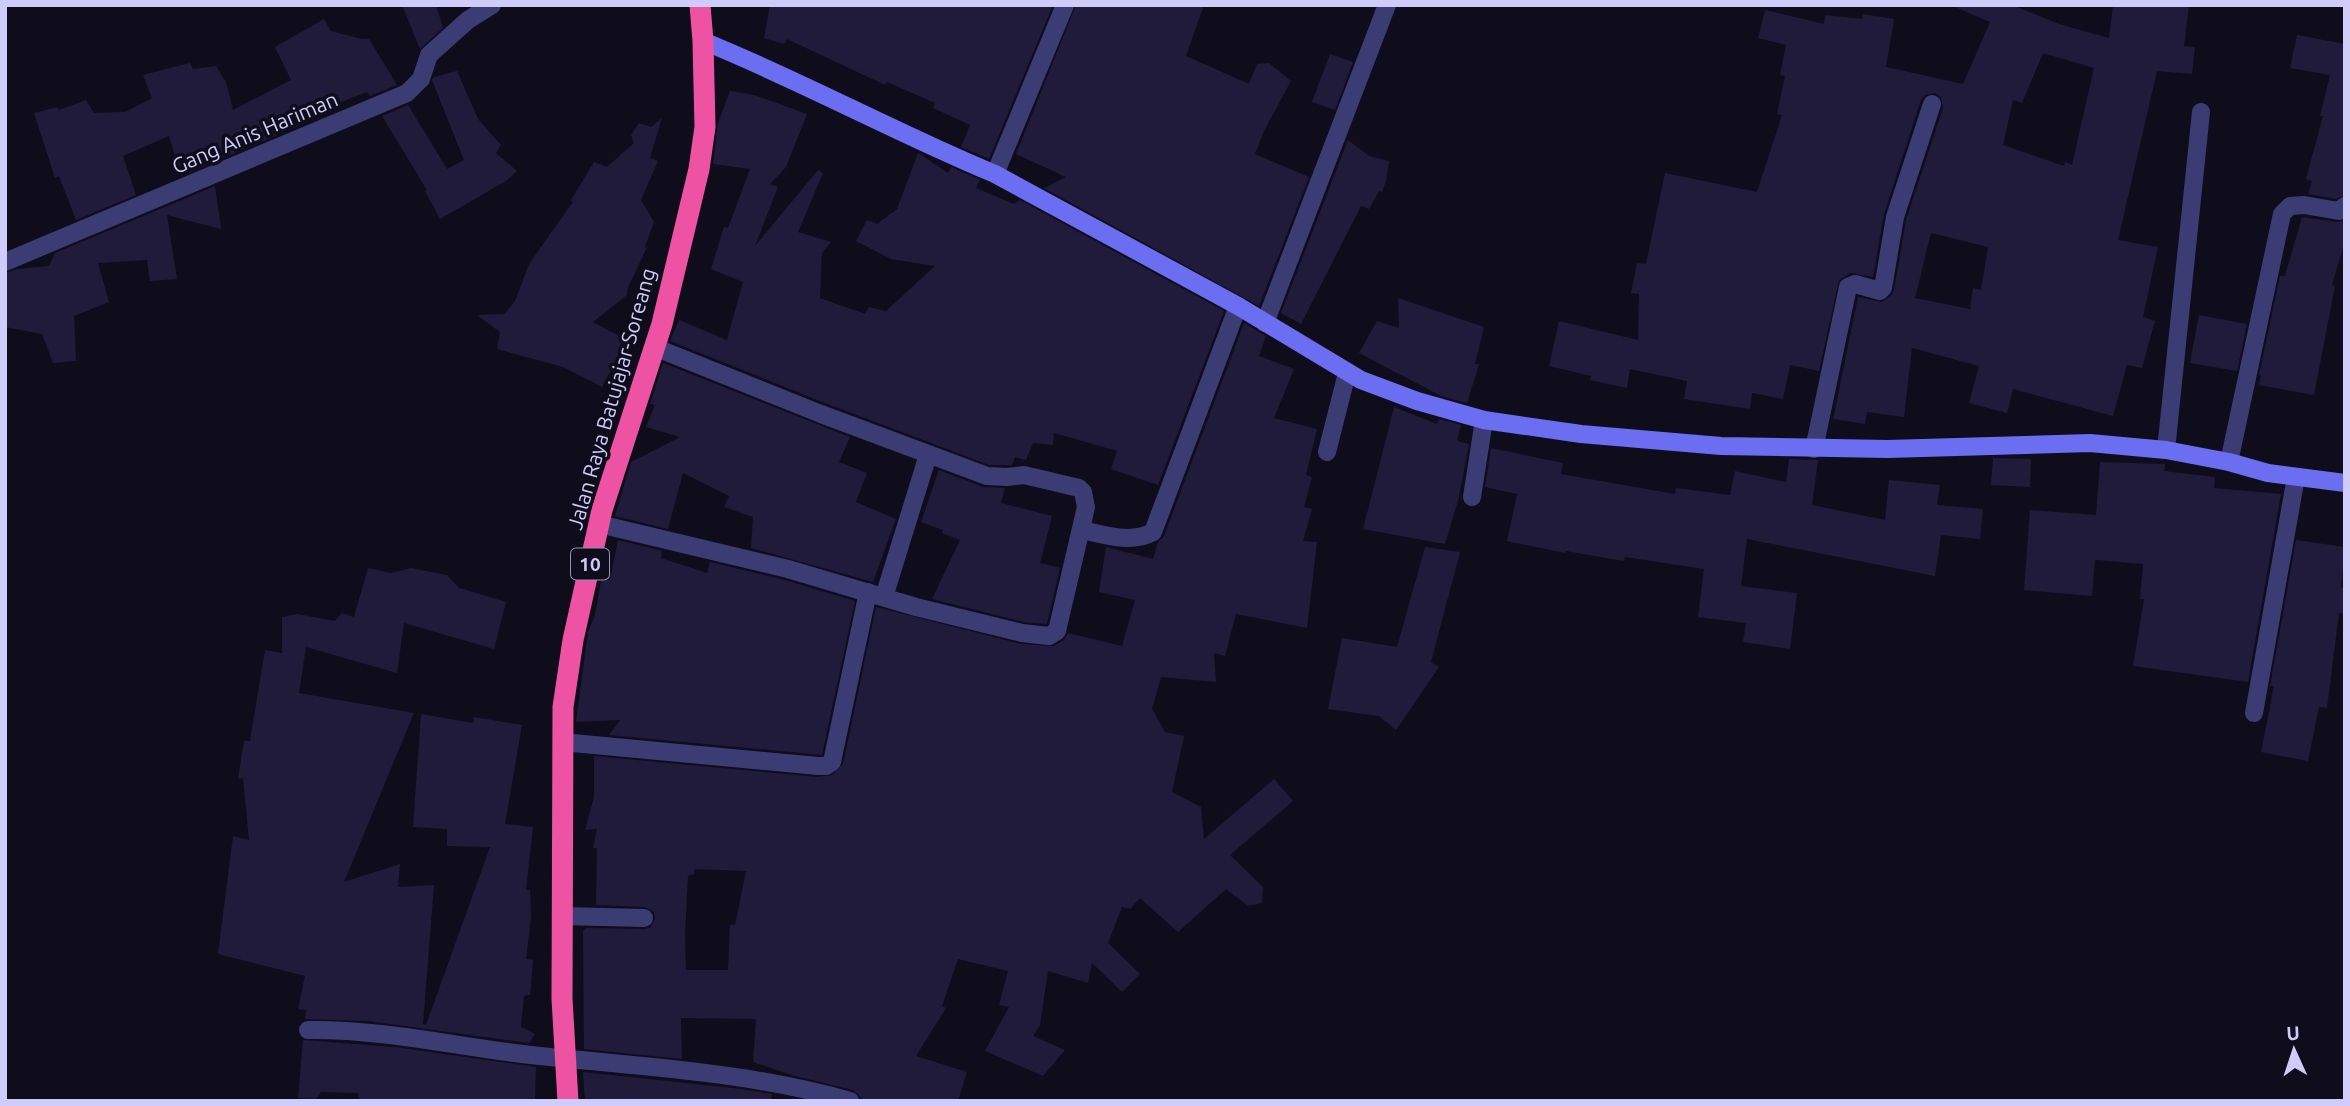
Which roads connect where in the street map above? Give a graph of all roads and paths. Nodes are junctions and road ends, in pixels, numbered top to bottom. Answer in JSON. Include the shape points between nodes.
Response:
{"nodes":[{"id":1,"x":492,"y":5,"type":"edge"},
{"id":2,"x":700,"y":5,"type":"edge"},
{"id":3,"x":1065,"y":5,"type":"edge"},
{"id":4,"x":1387,"y":5,"type":"edge"},
{"id":5,"x":703,"y":40,"type":"junction"},
{"id":6,"x":1932,"y":104,"type":"dead end"},
{"id":7,"x":2201,"y":112,"type":"dead end"},
{"id":8,"x":995,"y":174,"type":"junction"},
{"id":9,"x":2345,"y":206,"type":"edge"},
{"id":10,"x":5,"y":262,"type":"edge"},
{"id":11,"x":1238,"y":306,"type":"junction"},
{"id":12,"x":1265,"y":323,"type":"junction"},
{"id":13,"x":654,"y":347,"type":"junction"},
{"id":14,"x":1347,"y":373,"type":"junction"},
{"id":15,"x":1484,"y":420,"type":"junction"},
{"id":16,"x":1814,"y":449,"type":"junction"},
{"id":17,"x":2166,"y":450,"type":"junction"},
{"id":18,"x":1327,"y":452,"type":"dead end"},
{"id":19,"x":928,"y":455,"type":"junction"},
{"id":20,"x":2229,"y":461,"type":"junction"},
{"id":21,"x":2296,"y":477,"type":"junction"},
{"id":22,"x":2345,"y":483,"type":"edge"},
{"id":23,"x":1472,"y":497,"type":"dead end"},
{"id":24,"x":599,"y":524,"type":"junction"},
{"id":25,"x":1082,"y":530,"type":"junction"},
{"id":26,"x":876,"y":594,"type":"junction"},
{"id":27,"x":2254,"y":713,"type":"dead end"},
{"id":28,"x":562,"y":742,"type":"junction"},
{"id":29,"x":563,"y":916,"type":"junction"},
{"id":30,"x":645,"y":918,"type":"dead end"},
{"id":31,"x":308,"y":1030,"type":"dead end"},
{"id":32,"x":565,"y":1058,"type":"junction"},
{"id":33,"x":568,"y":1101,"type":"edge"},
{"id":34,"x":850,"y":1101,"type":"edge"}],
"edges":[{"from":1,"to":10,"type":"street","name":"Gang Anis Hariman","via":[[429,55],[421,79],[407,93]]},
{"from":2,"to":5,"type":"highway","name":"Jalan Raya Batujajar-Soreang","number":"10"},
{"from":3,"to":8,"type":"street"},
{"from":4,"to":12,"type":"street"},
{"from":5,"to":8,"type":"street"},
{"from":5,"to":13,"type":"highway","name":"Jalan Raya Batujajar-Soreang","number":"10","via":[[705,127],[699,169]]},
{"from":6,"to":16,"type":"street","via":[[1895,217],[1883,288],[1849,287]]},
{"from":7,"to":17,"type":"street"},
{"from":8,"to":11,"type":"street"},
{"from":9,"to":20,"type":"street","via":[[2339,211],[2290,206],[2282,214]]},
{"from":11,"to":12,"type":"street"},
{"from":11,"to":25,"type":"street","via":[[1153,532],[1121,538]]},
{"from":12,"to":14,"type":"street"},
{"from":13,"to":19,"type":"street"},
{"from":13,"to":24,"type":"highway","name":"Jalan Raya Batujajar-Soreang","number":"10"},
{"from":14,"to":15,"type":"street","via":[[1417,401]]},
{"from":14,"to":18,"type":"street"},
{"from":15,"to":16,"type":"street","via":[[1650,442]]},
{"from":15,"to":23,"type":"street"},
{"from":16,"to":17,"type":"street","via":[[2090,443]]},
{"from":17,"to":20,"type":"street"},
{"from":19,"to":25,"type":"street","via":[[987,476],[1024,475],[1079,488],[1086,507]]},
{"from":19,"to":26,"type":"street"},
{"from":20,"to":21,"type":"street"},
{"from":21,"to":22,"type":"street"},
{"from":21,"to":27,"type":"street"},
{"from":24,"to":26,"type":"street"},
{"from":24,"to":28,"type":"highway","name":"Jalan Raya Batujajar-Soreang","number":"10","via":[[573,640]]},
{"from":25,"to":26,"type":"street","via":[[1057,631],[1049,636]]},
{"from":26,"to":28,"type":"street","via":[[830,765]]},
{"from":28,"to":29,"type":"highway","name":"Jalan Raya Batujajar-Soreang","number":"10"},
{"from":29,"to":30,"type":"street"},
{"from":29,"to":32,"type":"highway","name":"Jalan Raya Batujajar-Soreang","number":"10"},
{"from":31,"to":32,"type":"street","via":[[369,1033]]},
{"from":32,"to":33,"type":"highway","name":"Jalan Raya Batujajar-Soreang","number":"10"},
{"from":32,"to":34,"type":"street","via":[[733,1077],[810,1089]]}]}
